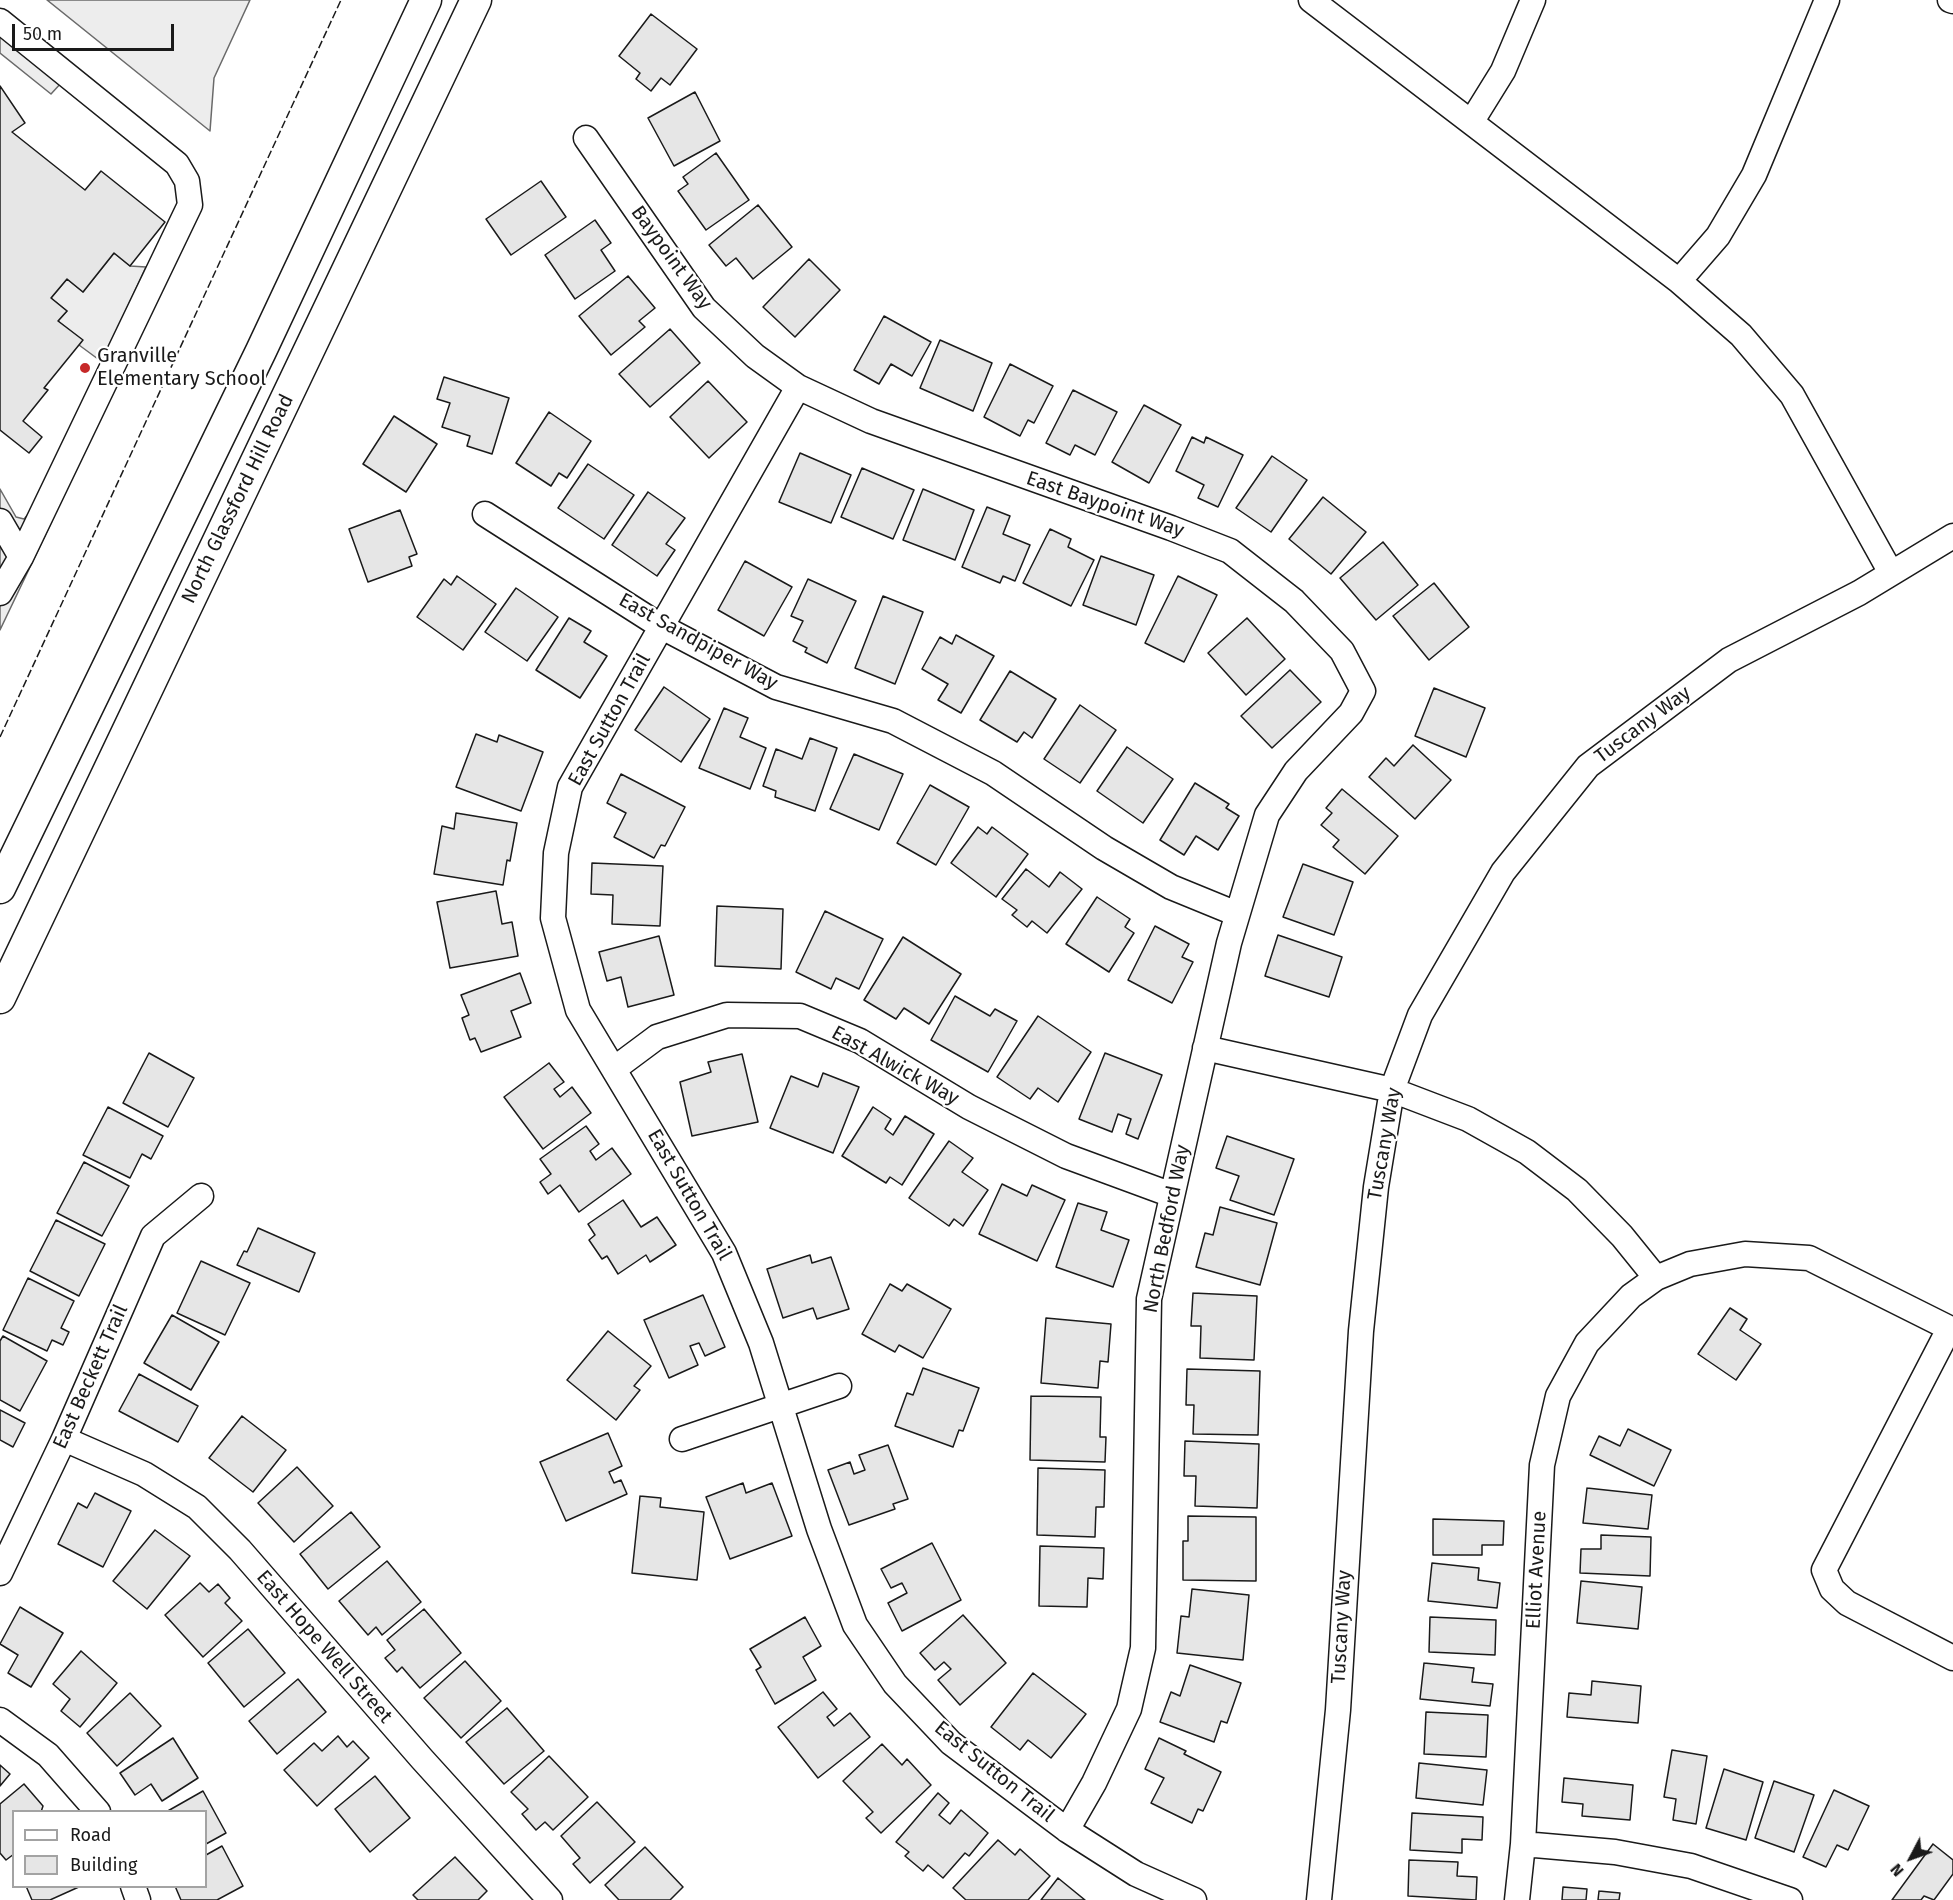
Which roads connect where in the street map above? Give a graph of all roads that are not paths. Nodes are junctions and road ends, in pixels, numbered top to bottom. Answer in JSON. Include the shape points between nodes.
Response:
{"nodes":[{"id":1,"x":426,"y":0,"type":"edge"},
{"id":2,"x":476,"y":0,"type":"edge"},
{"id":3,"x":1311,"y":0,"type":"edge"},
{"id":4,"x":1533,"y":0,"type":"edge"},
{"id":5,"x":1827,"y":0,"type":"edge"},
{"id":6,"x":0,"y":21,"type":"edge"},
{"id":7,"x":1472,"y":120,"type":"junction"},
{"id":8,"x":586,"y":138,"type":"dead end"},
{"id":9,"x":1679,"y":281,"type":"junction"},
{"id":10,"x":798,"y":387,"type":"junction"},
{"id":11,"x":485,"y":514,"type":"dead end"},
{"id":12,"x":0,"y":521,"type":"edge"},
{"id":13,"x":1953,"y":536,"type":"edge"},
{"id":14,"x":21,"y":557,"type":"junction"},
{"id":15,"x":1891,"y":573,"type":"junction"},
{"id":16,"x":0,"y":593,"type":"edge"},
{"id":17,"x":662,"y":627,"type":"junction"},
{"id":18,"x":1363,"y":691,"type":"joint"},
{"id":19,"x":0,"y":888,"type":"edge"},
{"id":20,"x":1237,"y":915,"type":"junction"},
{"id":21,"x":0,"y":998,"type":"edge"},
{"id":22,"x":1205,"y":1048,"type":"junction"},
{"id":23,"x":614,"y":1069,"type":"junction"},
{"id":24,"x":1392,"y":1090,"type":"junction"},
{"id":25,"x":1172,"y":1195,"type":"junction"},
{"id":26,"x":201,"y":1196,"type":"dead end"},
{"id":27,"x":1656,"y":1278,"type":"junction"},
{"id":28,"x":1951,"y":1330,"type":"edge"},
{"id":29,"x":839,"y":1386,"type":"dead end"},
{"id":30,"x":781,"y":1406,"type":"junction"},
{"id":31,"x":64,"y":1439,"type":"junction"},
{"id":32,"x":682,"y":1439,"type":"dead end"},
{"id":33,"x":0,"y":1573,"type":"edge"},
{"id":34,"x":1953,"y":1658,"type":"edge"},
{"id":35,"x":0,"y":1720,"type":"edge"},
{"id":36,"x":96,"y":1810,"type":"edge"},
{"id":37,"x":1067,"y":1830,"type":"junction"},
{"id":38,"x":1523,"y":1844,"type":"junction"},
{"id":39,"x":549,"y":1900,"type":"edge"},
{"id":40,"x":1194,"y":1900,"type":"edge"},
{"id":41,"x":1319,"y":1900,"type":"edge"},
{"id":42,"x":1517,"y":1900,"type":"edge"},
{"id":43,"x":1790,"y":1900,"type":"edge"}],
"edges":[{"from":1,"to":19,"type":"main road","via":[[261,351]]},
{"from":2,"to":21,"type":"main road","name":"North Glassford Hill Road"},
{"from":3,"to":7,"type":"street"},
{"from":4,"to":7,"type":"street","via":[[1503,71]]},
{"from":5,"to":9,"type":"street","via":[[1754,175],[1718,236]]},
{"from":6,"to":14,"type":"street","via":[[177,164],[187,181],[190,205]]},
{"from":7,"to":9,"type":"street"},
{"from":8,"to":10,"type":"street","name":"Baypoint Way","via":[[704,308],[755,356]]},
{"from":9,"to":15,"type":"street","via":[[1741,335],[1792,395]]},
{"from":10,"to":17,"type":"street","name":"East Sutton Trail"},
{"from":10,"to":18,"type":"street","name":"East Baypoint Way","via":[[871,421],[1230,551],[1294,601],[1342,651]]},
{"from":11,"to":17,"type":"street","name":"East Sandpiper Way"},
{"from":12,"to":14,"type":"street"},
{"from":13,"to":15,"type":"street","name":"Tuscany Way"},
{"from":14,"to":16,"type":"street"},
{"from":15,"to":24,"type":"street","name":"Tuscany Way","via":[[1729,660],[1588,766],[1503,872],[1420,1015]]},
{"from":17,"to":20,"type":"street","name":"East Sandpiper Way","via":[[776,687],[893,721],[993,773],[1104,848],[1171,887]]},
{"from":17,"to":23,"type":"street","name":"East Sutton Trail","via":[[570,787],[556,853],[554,918],[578,1011]]},
{"from":18,"to":20,"type":"street","name":"North Bedford Way","via":[[1351,713],[1296,771],[1267,815]]},
{"from":20,"to":22,"type":"street","name":"North Bedford Way"},
{"from":22,"to":24,"type":"street"},
{"from":22,"to":25,"type":"street","name":"North Bedford Way"},
{"from":23,"to":25,"type":"street","name":"East Alwick Way","via":[[657,1037],[727,1015],[800,1016],[860,1041],[969,1107],[1066,1156]]},
{"from":23,"to":30,"type":"street","name":"East Sutton Trail","via":[[724,1253]]},
{"from":24,"to":27,"type":"street","via":[[1468,1119],[1527,1152],[1576,1190],[1622,1236]]},
{"from":24,"to":41,"type":"street","name":"Tuscany Way","via":[[1376,1187],[1361,1331],[1338,1710]]},
{"from":25,"to":37,"type":"street","name":"North Bedford Way","via":[[1149,1299],[1143,1648],[1129,1709]]},
{"from":26,"to":31,"type":"street","name":"East Beckett Trail","via":[[153,1236]]},
{"from":27,"to":28,"type":"street","name":"Elliot Avenue","via":[[1690,1264],[1745,1254],[1809,1258]]},
{"from":27,"to":38,"type":"street","name":"Elliot Avenue","via":[[1631,1296],[1587,1343],[1558,1395],[1542,1465]]},
{"from":28,"to":34,"type":"street","via":[[1824,1570],[1832,1589],[1847,1603]]},
{"from":29,"to":30,"type":"street"},
{"from":30,"to":32,"type":"street"},
{"from":30,"to":37,"type":"street","name":"East Sutton Trail","via":[[819,1529],[855,1625],[895,1684],[951,1743]]},
{"from":31,"to":33,"type":"street","name":"East Beckett Trail"},
{"from":31,"to":39,"type":"street","name":"East Hope Well Street","via":[[144,1474],[197,1507],[240,1550]]},
{"from":35,"to":36,"type":"street","via":[[48,1755]]},
{"from":37,"to":40,"type":"street","name":"East Sutton Trail","via":[[1136,1874]]},
{"from":38,"to":42,"type":"street","name":"Elliot Avenue"},
{"from":38,"to":43,"type":"street","via":[[1615,1852],[1691,1866]]}]}
